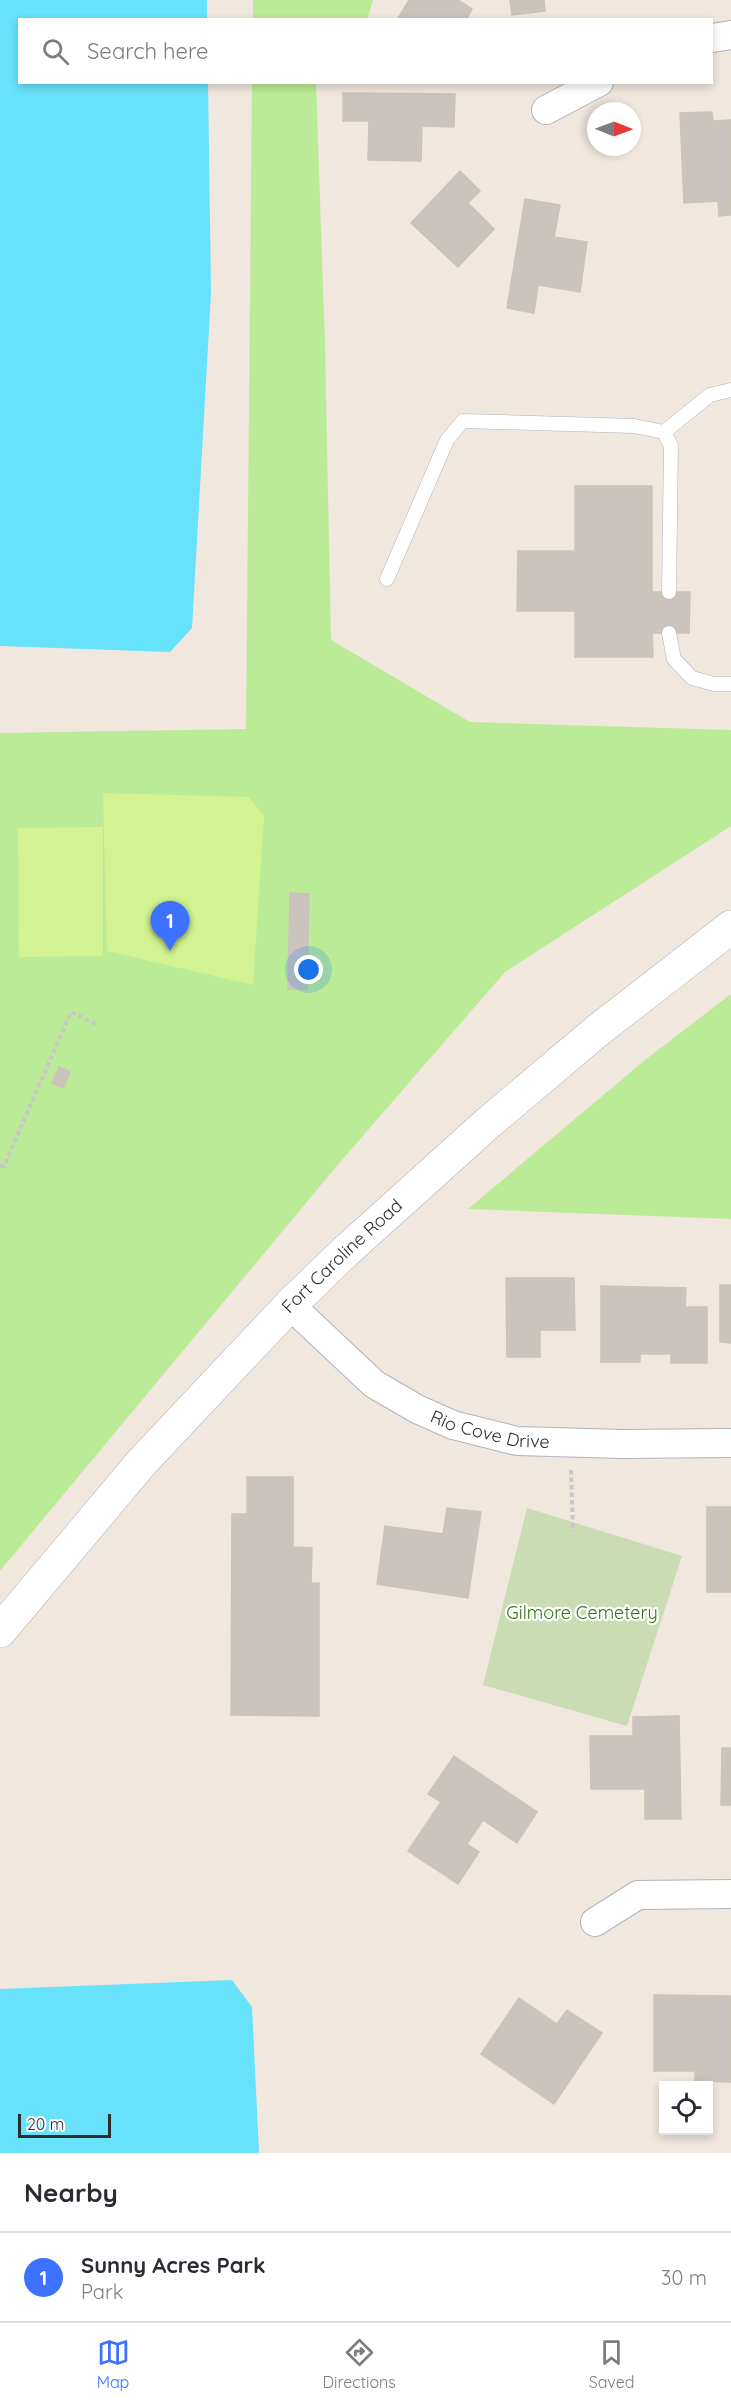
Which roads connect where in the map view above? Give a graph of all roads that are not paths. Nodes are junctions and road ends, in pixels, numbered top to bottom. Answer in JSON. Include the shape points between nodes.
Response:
{"nodes":[{"id":1,"x":731,"y":35,"type":"edge"},
{"id":2,"x":713,"y":38,"type":"edge"},
{"id":3,"x":595,"y":84,"type":"edge"},
{"id":4,"x":546,"y":110,"type":"dead end"},
{"id":5,"x":731,"y":390,"type":"edge"},
{"id":6,"x":664,"y":432,"type":"junction"},
{"id":7,"x":387,"y":579,"type":"dead end"},
{"id":8,"x":669,"y":592,"type":"dead end"},
{"id":9,"x":669,"y":633,"type":"dead end"},
{"id":10,"x":731,"y":684,"type":"edge"},
{"id":11,"x":731,"y":927,"type":"edge"},
{"id":12,"x":290,"y":1305,"type":"junction"},
{"id":13,"x":731,"y":1443,"type":"edge"},
{"id":14,"x":0,"y":1631,"type":"edge"},
{"id":15,"x":731,"y":1894,"type":"edge"},
{"id":16,"x":596,"y":1922,"type":"dead end"}],
"edges":[{"from":1,"to":2,"type":"street"},
{"from":3,"to":4,"type":"street"},
{"from":5,"to":6,"type":"lane","via":[[710,394]]},
{"from":6,"to":7,"type":"lane","via":[[634,426],[463,421],[447,440]]},
{"from":6,"to":8,"type":"lane","via":[[671,446]]},
{"from":9,"to":10,"type":"lane","via":[[674,659],[692,678]]},
{"from":11,"to":12,"type":"street","name":"Fort Caroline Road","via":[[597,1031],[488,1123]]},
{"from":12,"to":13,"type":"street","name":"Rio Cove Drive","via":[[374,1384],[453,1425],[517,1441]]},
{"from":12,"to":14,"type":"street","name":"Fort Caroline Road","via":[[142,1462]]},
{"from":15,"to":16,"type":"street","via":[[638,1895]]}]}
